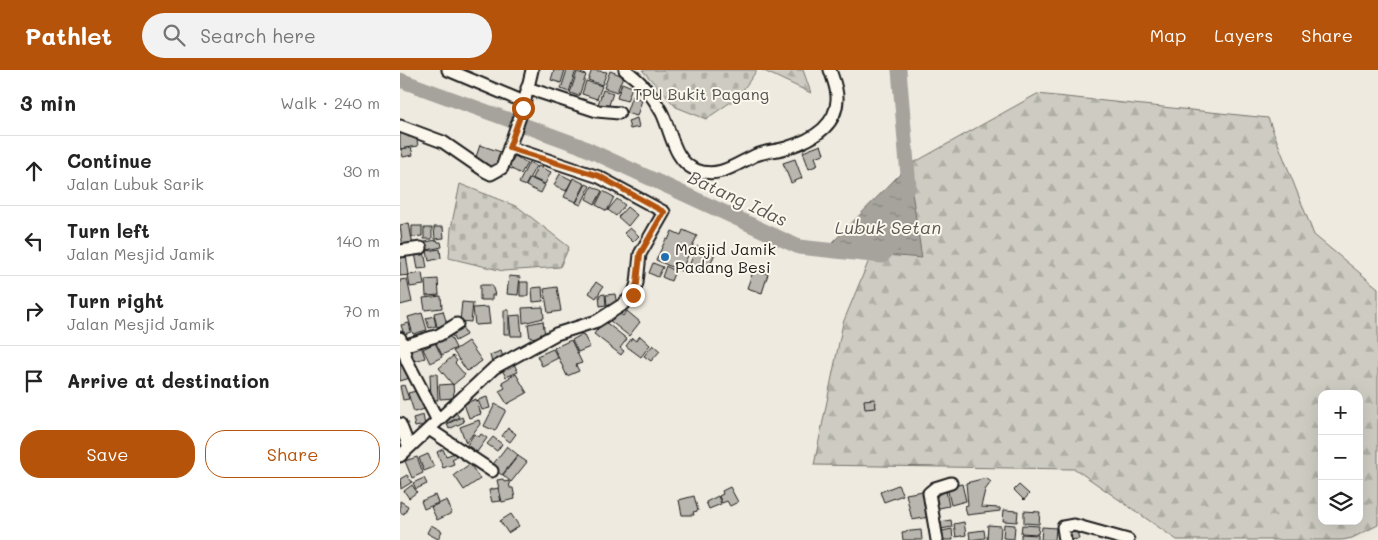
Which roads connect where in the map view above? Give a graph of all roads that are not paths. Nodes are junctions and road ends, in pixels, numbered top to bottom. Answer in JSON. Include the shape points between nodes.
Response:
{"nodes":[{"id":1,"x":448,"y":70,"type":"edge"},
{"id":2,"x":532,"y":70,"type":"edge"},
{"id":3,"x":625,"y":70,"type":"edge"},
{"id":4,"x":830,"y":70,"type":"edge"},
{"id":5,"x":527,"y":88,"type":"junction"},
{"id":6,"x":524,"y":105,"type":"junction"},
{"id":7,"x":619,"y":113,"type":"dead end"},
{"id":8,"x":400,"y":126,"type":"edge"},
{"id":9,"x":510,"y":146,"type":"junction"},
{"id":10,"x":421,"y":248,"type":"dead end"},
{"id":11,"x":400,"y":251,"type":"edge"},
{"id":12,"x":457,"y":324,"type":"dead end"},
{"id":13,"x":401,"y":342,"type":"edge"},
{"id":14,"x":437,"y":419,"type":"junction"},
{"id":15,"x":400,"y":424,"type":"edge"},
{"id":16,"x":429,"y":429,"type":"junction"},
{"id":17,"x":409,"y":447,"type":"junction"},
{"id":18,"x":400,"y":456,"type":"edge"},
{"id":19,"x":492,"y":471,"type":"dead end"},
{"id":20,"x":951,"y":483,"type":"dead end"},
{"id":21,"x":1121,"y":539,"type":"edge"},
{"id":22,"x":936,"y":540,"type":"edge"},
{"id":23,"x":1065,"y":540,"type":"edge"}],
"edges":[{"from":1,"to":6,"type":"street"},
{"from":2,"to":5,"type":"street"},
{"from":3,"to":4,"type":"street","via":[[656,103],[683,159],[696,170],[718,174],[757,155],[796,145],[818,134],[830,120],[838,98]]},
{"from":5,"to":6,"type":"street"},
{"from":5,"to":7,"type":"street","via":[[597,111]]},
{"from":6,"to":9,"type":"street"},
{"from":8,"to":9,"type":"street","via":[[443,142],[491,174],[502,168]]},
{"from":9,"to":14,"type":"street","via":[[599,176],[664,212],[640,254],[633,295],[597,321],[556,334],[494,368]]},
{"from":10,"to":11,"type":"street"},
{"from":12,"to":13,"type":"street","via":[[439,334]]},
{"from":13,"to":14,"type":"street","via":[[407,361]]},
{"from":14,"to":16,"type":"street"},
{"from":15,"to":17,"type":"street"},
{"from":16,"to":17,"type":"street"},
{"from":16,"to":19,"type":"street"},
{"from":17,"to":18,"type":"street"},
{"from":20,"to":22,"type":"street","via":[[930,493]]},
{"from":21,"to":23,"type":"street","via":[[1066,525],[1063,528]]}]}
